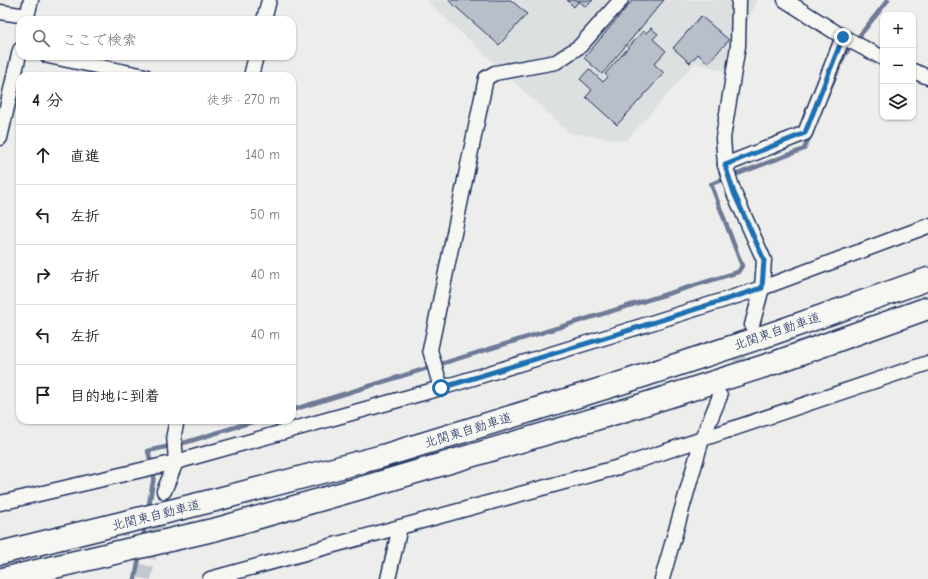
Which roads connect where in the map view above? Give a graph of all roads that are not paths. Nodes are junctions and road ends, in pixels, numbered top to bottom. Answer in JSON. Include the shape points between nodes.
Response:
{"nodes":[{"id":1,"x":31,"y":0,"type":"edge"},
{"id":2,"x":269,"y":0,"type":"edge"},
{"id":3,"x":620,"y":0,"type":"edge"},
{"id":4,"x":739,"y":0,"type":"edge"},
{"id":5,"x":785,"y":0,"type":"edge"},
{"id":6,"x":0,"y":12,"type":"edge"},
{"id":7,"x":18,"y":16,"type":"edge"},
{"id":8,"x":27,"y":16,"type":"edge"},
{"id":9,"x":265,"y":16,"type":"edge"},
{"id":10,"x":843,"y":37,"type":"junction"},
{"id":11,"x":880,"y":56,"type":"edge"},
{"id":12,"x":18,"y":60,"type":"edge"},
{"id":13,"x":67,"y":60,"type":"edge"},
{"id":14,"x":255,"y":60,"type":"edge"},
{"id":15,"x":126,"y":72,"type":"edge"},
{"id":16,"x":252,"y":72,"type":"edge"},
{"id":17,"x":916,"y":72,"type":"edge"},
{"id":18,"x":928,"y":77,"type":"edge"},
{"id":19,"x":0,"y":138,"type":"edge"},
{"id":20,"x":725,"y":165,"type":"junction"},
{"id":21,"x":928,"y":226,"type":"edge"},
{"id":22,"x":928,"y":279,"type":"edge"},
{"id":23,"x":762,"y":288,"type":"junction"},
{"id":24,"x":928,"y":308,"type":"edge"},
{"id":25,"x":752,"y":325,"type":"tunnel mouth"},
{"id":26,"x":928,"y":363,"type":"edge"},
{"id":27,"x":441,"y":388,"type":"junction"},
{"id":28,"x":720,"y":396,"type":"tunnel mouth"},
{"id":29,"x":176,"y":424,"type":"edge"},
{"id":30,"x":702,"y":439,"type":"junction"},
{"id":31,"x":176,"y":462,"type":"junction"},
{"id":32,"x":164,"y":491,"type":"tunnel mouth"},
{"id":33,"x":0,"y":503,"type":"edge"},
{"id":34,"x":400,"y":527,"type":"junction"},
{"id":35,"x":0,"y":553,"type":"edge"},
{"id":36,"x":3,"y":579,"type":"edge"},
{"id":37,"x":210,"y":579,"type":"edge"},
{"id":38,"x":388,"y":579,"type":"edge"},
{"id":39,"x":662,"y":579,"type":"edge"}],
"edges":[{"from":1,"to":8,"type":"street"},
{"from":2,"to":9,"type":"street"},
{"from":3,"to":27,"type":"street","via":[[580,46],[556,62],[495,73],[486,78],[430,350]]},
{"from":4,"to":20,"type":"street","via":[[738,46],[723,138]]},
{"from":5,"to":10,"type":"street"},
{"from":6,"to":7,"type":"street"},
{"from":10,"to":11,"type":"street"},
{"from":10,"to":20,"type":"street","via":[[805,133]]},
{"from":12,"to":19,"type":"street"},
{"from":13,"to":15,"type":"street"},
{"from":14,"to":16,"type":"street"},
{"from":17,"to":18,"type":"street"},
{"from":20,"to":23,"type":"street","via":[[734,193],[764,260]]},
{"from":21,"to":23,"type":"street"},
{"from":22,"to":35,"type":"highway","name":"北関東自動車道","via":[[629,381],[390,453],[215,500]]},
{"from":23,"to":25,"type":"street"},
{"from":23,"to":27,"type":"street"},
{"from":24,"to":36,"type":"highway","name":"北関東自動車道","via":[[749,371],[382,482],[217,528]]},
{"from":26,"to":30,"type":"street"},
{"from":27,"to":31,"type":"street"},
{"from":28,"to":30,"type":"street"},
{"from":29,"to":31,"type":"street","via":[[174,434]]},
{"from":30,"to":34,"type":"street","via":[[619,467]]},
{"from":30,"to":39,"type":"street"},
{"from":31,"to":32,"type":"street"},
{"from":31,"to":33,"type":"street"},
{"from":34,"to":37,"type":"street"},
{"from":34,"to":38,"type":"street"}]}
